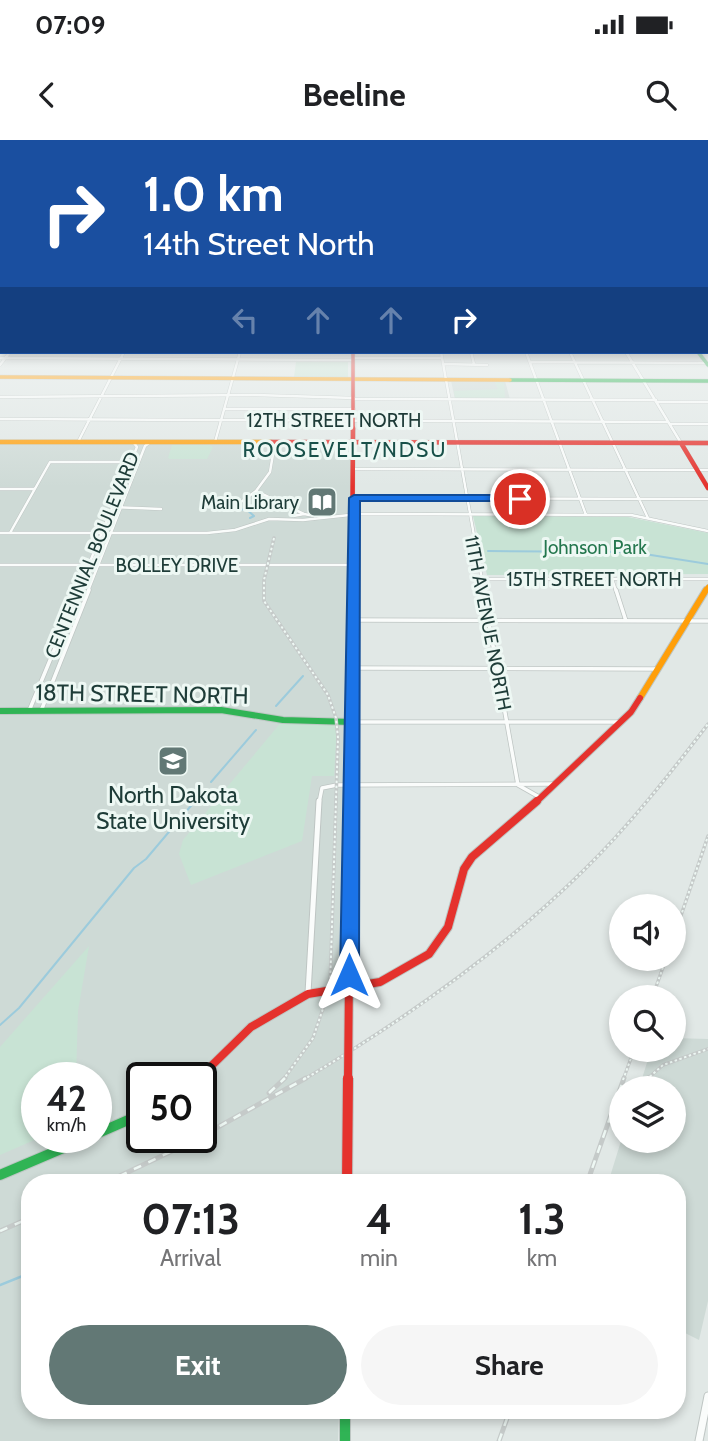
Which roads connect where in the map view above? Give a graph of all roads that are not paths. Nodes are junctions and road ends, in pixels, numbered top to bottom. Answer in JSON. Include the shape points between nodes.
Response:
{"nodes":[{"id":1,"x":117,"y":366,"type":"edge"},
{"id":2,"x":236,"y":366,"type":"edge"},
{"id":3,"x":353,"y":366,"type":"edge"},
{"id":4,"x":443,"y":366,"type":"edge"},
{"id":5,"x":531,"y":366,"type":"edge"},
{"id":6,"x":577,"y":366,"type":"edge"},
{"id":7,"x":634,"y":366,"type":"edge"},
{"id":8,"x":0,"y":377,"type":"edge"},
{"id":9,"x":111,"y":378,"type":"junction"},
{"id":10,"x":233,"y":378,"type":"junction"},
{"id":11,"x":354,"y":379,"type":"junction"},
{"id":12,"x":445,"y":379,"type":"junction"},
{"id":13,"x":537,"y":380,"type":"junction"},
{"id":14,"x":583,"y":381,"type":"junction"},
{"id":15,"x":644,"y":381,"type":"junction"},
{"id":16,"x":708,"y":382,"type":"edge"},
{"id":17,"x":0,"y":397,"type":"edge"},
{"id":18,"x":102,"y":397,"type":"junction"},
{"id":19,"x":227,"y":397,"type":"junction"},
{"id":20,"x":354,"y":399,"type":"junction"},
{"id":21,"x":449,"y":400,"type":"junction"},
{"id":22,"x":545,"y":400,"type":"junction"},
{"id":23,"x":592,"y":401,"type":"junction"},
{"id":24,"x":656,"y":401,"type":"junction"},
{"id":25,"x":708,"y":402,"type":"edge"},
{"id":26,"x":224,"y":409,"type":"junction"},
{"id":27,"x":354,"y":410,"type":"junction"},
{"id":28,"x":0,"y":419,"type":"edge"},
{"id":29,"x":90,"y":419,"type":"junction"},
{"id":30,"x":221,"y":420,"type":"junction"},
{"id":31,"x":354,"y":420,"type":"junction"},
{"id":32,"x":453,"y":421,"type":"junction"},
{"id":33,"x":553,"y":422,"type":"junction"},
{"id":34,"x":603,"y":422,"type":"junction"},
{"id":35,"x":669,"y":423,"type":"junction"},
{"id":36,"x":708,"y":424,"type":"edge"},
{"id":37,"x":0,"y":442,"type":"edge"},
{"id":38,"x":78,"y":442,"type":"junction"},
{"id":39,"x":130,"y":442,"type":"junction"},
{"id":40,"x":153,"y":442,"type":"junction"},
{"id":41,"x":215,"y":442,"type":"junction"},
{"id":42,"x":275,"y":442,"type":"junction"},
{"id":43,"x":354,"y":443,"type":"junction"},
{"id":44,"x":457,"y":443,"type":"junction"},
{"id":45,"x":560,"y":443,"type":"junction"},
{"id":46,"x":613,"y":443,"type":"junction"},
{"id":47,"x":681,"y":443,"type":"junction"},
{"id":48,"x":708,"y":443,"type":"edge"},
{"id":49,"x":131,"y":461,"type":"junction"},
{"id":50,"x":139,"y":461,"type":"junction"},
{"id":51,"x":354,"y":469,"type":"junction"},
{"id":52,"x":460,"y":469,"type":"junction"},
{"id":53,"x":625,"y":469,"type":"junction"},
{"id":54,"x":569,"y":470,"type":"junction"},
{"id":55,"x":697,"y":470,"type":"junction"},
{"id":56,"x":708,"y":470,"type":"edge"},
{"id":57,"x":708,"y":488,"type":"edge"},
{"id":58,"x":0,"y":489,"type":"edge"},
{"id":59,"x":35,"y":489,"type":"junction"},
{"id":60,"x":257,"y":491,"type":"junction"},
{"id":61,"x":354,"y":498,"type":"junction"},
{"id":62,"x":465,"y":498,"type":"junction"},
{"id":63,"x":580,"y":499,"type":"junction"},
{"id":64,"x":639,"y":499,"type":"junction"},
{"id":65,"x":708,"y":499,"type":"edge"},
{"id":66,"x":111,"y":507,"type":"junction"},
{"id":67,"x":121,"y":507,"type":"junction"},
{"id":68,"x":293,"y":508,"type":"junction"},
{"id":69,"x":161,"y":509,"type":"dead end"},
{"id":70,"x":214,"y":509,"type":"dead end"},
{"id":71,"x":468,"y":515,"type":"junction"},
{"id":72,"x":298,"y":516,"type":"junction"},
{"id":73,"x":306,"y":516,"type":"junction"},
{"id":74,"x":354,"y":516,"type":"junction"},
{"id":75,"x":586,"y":516,"type":"junction"},
{"id":76,"x":648,"y":518,"type":"junction"},
{"id":77,"x":708,"y":531,"type":"edge"},
{"id":78,"x":0,"y":533,"type":"edge"},
{"id":79,"x":10,"y":533,"type":"junction"},
{"id":80,"x":101,"y":533,"type":"junction"},
{"id":81,"x":110,"y":533,"type":"junction"},
{"id":82,"x":0,"y":565,"type":"edge"},
{"id":83,"x":88,"y":565,"type":"junction"},
{"id":84,"x":97,"y":565,"type":"junction"},
{"id":85,"x":354,"y":565,"type":"junction"},
{"id":86,"x":481,"y":579,"type":"junction"},
{"id":87,"x":612,"y":579,"type":"junction"},
{"id":88,"x":708,"y":579,"type":"edge"},
{"id":89,"x":708,"y":587,"type":"edge"},
{"id":90,"x":353,"y":620,"type":"junction"},
{"id":91,"x":488,"y":621,"type":"junction"},
{"id":92,"x":626,"y":621,"type":"junction"},
{"id":93,"x":688,"y":621,"type":"junction"},
{"id":94,"x":708,"y":621,"type":"edge"},
{"id":95,"x":352,"y":668,"type":"junction"},
{"id":96,"x":496,"y":668,"type":"junction"},
{"id":97,"x":658,"y":668,"type":"junction"},
{"id":98,"x":0,"y":710,"type":"edge"},
{"id":99,"x":29,"y":711,"type":"junction"},
{"id":100,"x":41,"y":711,"type":"junction"},
{"id":101,"x":352,"y":722,"type":"junction"},
{"id":102,"x":506,"y":722,"type":"junction"},
{"id":103,"x":619,"y":722,"type":"junction"},
{"id":104,"x":555,"y":784,"type":"junction"},
{"id":105,"x":351,"y":785,"type":"junction"},
{"id":106,"x":518,"y":785,"type":"junction"},
{"id":107,"x":541,"y":798,"type":"junction"},
{"id":108,"x":308,"y":994,"type":"junction"},
{"id":109,"x":215,"y":1062,"type":"edge"},
{"id":110,"x":52,"y":1153,"type":"edge"},
{"id":111,"x":347,"y":1174,"type":"edge"},
{"id":112,"x":0,"y":1175,"type":"edge"},
{"id":113,"x":708,"y":1395,"type":"edge"},
{"id":114,"x":345,"y":1419,"type":"edge"},
{"id":115,"x":345,"y":1441,"type":"edge"},
{"id":116,"x":699,"y":1441,"type":"edge"}],
"edges":[{"from":1,"to":9,"type":"street"},
{"from":2,"to":10,"type":"street"},
{"from":3,"to":11,"type":"main road"},
{"from":4,"to":12,"type":"street","name":"11TH AVENUE NORTH"},
{"from":5,"to":13,"type":"street"},
{"from":6,"to":14,"type":"street"},
{"from":7,"to":15,"type":"street"},
{"from":8,"to":9,"type":"main road"},
{"from":9,"to":10,"type":"main road"},
{"from":9,"to":18,"type":"street"},
{"from":10,"to":11,"type":"main road"},
{"from":10,"to":19,"type":"street"},
{"from":11,"to":12,"type":"main road"},
{"from":11,"to":20,"type":"main road"},
{"from":12,"to":13,"type":"main road"},
{"from":12,"to":21,"type":"street","name":"11TH AVENUE NORTH"},
{"from":13,"to":14,"type":"main road"},
{"from":13,"to":22,"type":"street"},
{"from":14,"to":15,"type":"main road"},
{"from":14,"to":23,"type":"street"},
{"from":15,"to":16,"type":"main road"},
{"from":15,"to":24,"type":"street"},
{"from":17,"to":18,"type":"street"},
{"from":18,"to":19,"type":"street"},
{"from":18,"to":29,"type":"street"},
{"from":19,"to":20,"type":"street"},
{"from":19,"to":26,"type":"street"},
{"from":20,"to":21,"type":"street"},
{"from":20,"to":27,"type":"main road"},
{"from":21,"to":22,"type":"street"},
{"from":21,"to":32,"type":"street","name":"11TH AVENUE NORTH"},
{"from":22,"to":23,"type":"street"},
{"from":22,"to":33,"type":"street"},
{"from":23,"to":24,"type":"street"},
{"from":23,"to":34,"type":"street"},
{"from":24,"to":25,"type":"street"},
{"from":24,"to":35,"type":"street"},
{"from":26,"to":27,"type":"street"},
{"from":26,"to":30,"type":"street"},
{"from":27,"to":31,"type":"main road"},
{"from":28,"to":29,"type":"street","name":"12TH STREET NORTH"},
{"from":29,"to":30,"type":"street","name":"12TH STREET NORTH"},
{"from":29,"to":38,"type":"street"},
{"from":30,"to":31,"type":"street","name":"12TH STREET NORTH"},
{"from":30,"to":41,"type":"street"},
{"from":31,"to":32,"type":"street","name":"12TH STREET NORTH"},
{"from":31,"to":43,"type":"main road"},
{"from":32,"to":33,"type":"street","name":"12TH STREET NORTH"},
{"from":32,"to":44,"type":"street","name":"11TH AVENUE NORTH"},
{"from":33,"to":34,"type":"street","name":"12TH STREET NORTH"},
{"from":33,"to":45,"type":"street"},
{"from":34,"to":35,"type":"street","name":"12TH STREET NORTH"},
{"from":34,"to":46,"type":"street"},
{"from":35,"to":36,"type":"street","name":"12TH STREET NORTH"},
{"from":35,"to":47,"type":"street"},
{"from":37,"to":38,"type":"main road"},
{"from":38,"to":39,"type":"main road"},
{"from":39,"to":40,"type":"main road"},
{"from":39,"to":49,"type":"street","name":"CENTENNIAL BOULEVARD","via":[[137,447]]},
{"from":40,"to":41,"type":"main road"},
{"from":40,"to":50,"type":"street","name":"CENTENNIAL BOULEVARD","via":[[145,446]]},
{"from":41,"to":42,"type":"main road"},
{"from":42,"to":43,"type":"main road"},
{"from":42,"to":60,"type":"street","via":[[270,472]]},
{"from":43,"to":44,"type":"main road"},
{"from":43,"to":51,"type":"main road"},
{"from":44,"to":45,"type":"main road"},
{"from":44,"to":52,"type":"street","name":"11TH AVENUE NORTH"},
{"from":45,"to":46,"type":"main road"},
{"from":45,"to":54,"type":"street"},
{"from":46,"to":47,"type":"main road"},
{"from":46,"to":53,"type":"street"},
{"from":47,"to":48,"type":"main road"},
{"from":47,"to":55,"type":"main road"},
{"from":49,"to":50,"type":"street"},
{"from":49,"to":59,"type":"street","via":[[48,464]]},
{"from":49,"to":66,"type":"street","name":"CENTENNIAL BOULEVARD"},
{"from":50,"to":67,"type":"street","name":"CENTENNIAL BOULEVARD"},
{"from":51,"to":52,"type":"street"},
{"from":51,"to":61,"type":"main road"},
{"from":52,"to":54,"type":"street"},
{"from":52,"to":62,"type":"street","name":"11TH AVENUE NORTH"},
{"from":53,"to":54,"type":"street"},
{"from":53,"to":55,"type":"street"},
{"from":53,"to":64,"type":"street"},
{"from":54,"to":63,"type":"street"},
{"from":55,"to":56,"type":"street"},
{"from":55,"to":57,"type":"main road"},
{"from":58,"to":59,"type":"street"},
{"from":59,"to":79,"type":"street"},
{"from":60,"to":68,"type":"street"},
{"from":60,"to":70,"type":"street","via":[[241,502]]},
{"from":61,"to":62,"type":"street"},
{"from":61,"to":74,"type":"main road"},
{"from":62,"to":63,"type":"street"},
{"from":62,"to":71,"type":"street","name":"11TH AVENUE NORTH"},
{"from":63,"to":64,"type":"street"},
{"from":63,"to":75,"type":"street"},
{"from":64,"to":65,"type":"street"},
{"from":64,"to":76,"type":"street"},
{"from":66,"to":67,"type":"street"},
{"from":66,"to":80,"type":"street","name":"CENTENNIAL BOULEVARD"},
{"from":67,"to":69,"type":"street"},
{"from":67,"to":81,"type":"street","name":"CENTENNIAL BOULEVARD"},
{"from":68,"to":72,"type":"street"},
{"from":68,"to":73,"type":"street"},
{"from":71,"to":74,"type":"street"},
{"from":71,"to":75,"type":"street"},
{"from":71,"to":86,"type":"street","name":"11TH AVENUE NORTH"},
{"from":72,"to":73,"type":"street"},
{"from":72,"to":81,"type":"street","via":[[211,533]]},
{"from":73,"to":74,"type":"street"},
{"from":74,"to":85,"type":"main road"},
{"from":75,"to":76,"type":"street"},
{"from":76,"to":77,"type":"street"},
{"from":78,"to":79,"type":"street"},
{"from":79,"to":80,"type":"street"},
{"from":80,"to":81,"type":"street"},
{"from":80,"to":83,"type":"street","name":"CENTENNIAL BOULEVARD"},
{"from":81,"to":84,"type":"street","name":"CENTENNIAL BOULEVARD"},
{"from":82,"to":83,"type":"street","name":"BOLLEY DRIVE"},
{"from":83,"to":84,"type":"street","name":"BOLLEY DRIVE"},
{"from":83,"to":99,"type":"street","name":"CENTENNIAL BOULEVARD"},
{"from":84,"to":85,"type":"street","name":"BOLLEY DRIVE"},
{"from":84,"to":100,"type":"street","name":"CENTENNIAL BOULEVARD"},
{"from":85,"to":90,"type":"main road"},
{"from":86,"to":87,"type":"street","name":"15TH STREET NORTH"},
{"from":86,"to":91,"type":"street","name":"11TH AVENUE NORTH"},
{"from":87,"to":88,"type":"street","name":"15TH STREET NORTH"},
{"from":87,"to":92,"type":"street"},
{"from":89,"to":93,"type":"main road"},
{"from":90,"to":91,"type":"street"},
{"from":90,"to":95,"type":"main road"},
{"from":91,"to":92,"type":"street"},
{"from":91,"to":96,"type":"street","name":"11TH AVENUE NORTH"},
{"from":92,"to":93,"type":"street"},
{"from":93,"to":94,"type":"street"},
{"from":93,"to":97,"type":"main road"},
{"from":95,"to":96,"type":"street"},
{"from":95,"to":101,"type":"main road"},
{"from":96,"to":97,"type":"street"},
{"from":96,"to":102,"type":"street","name":"11TH AVENUE NORTH"},
{"from":97,"to":103,"type":"main road","via":[[631,712]]},
{"from":98,"to":99,"type":"main road","name":"18TH STREET NORTH"},
{"from":99,"to":100,"type":"main road","name":"18TH STREET NORTH"},
{"from":100,"to":101,"type":"main road","name":"18TH STREET NORTH","via":[[221,710],[283,720]]},
{"from":101,"to":102,"type":"street","name":"18TH STREET NORTH"},
{"from":101,"to":105,"type":"main road"},
{"from":102,"to":103,"type":"street","name":"18TH STREET NORTH"},
{"from":102,"to":106,"type":"street","name":"11TH AVENUE NORTH"},
{"from":103,"to":104,"type":"main road"},
{"from":104,"to":106,"type":"street"},
{"from":104,"to":107,"type":"main road"},
{"from":105,"to":106,"type":"street"},
{"from":105,"to":108,"type":"street","via":[[322,788],[318,794]]},
{"from":105,"to":111,"type":"main road","bridge":true},
{"from":106,"to":107,"type":"street"},
{"from":107,"to":108,"type":"main road","via":[[471,857],[448,927],[429,954],[380,982]]},
{"from":108,"to":109,"type":"main road","via":[[251,1027]]},
{"from":110,"to":112,"type":"main road"},
{"from":113,"to":116,"type":"street"},
{"from":114,"to":115,"type":"main road"}]}
